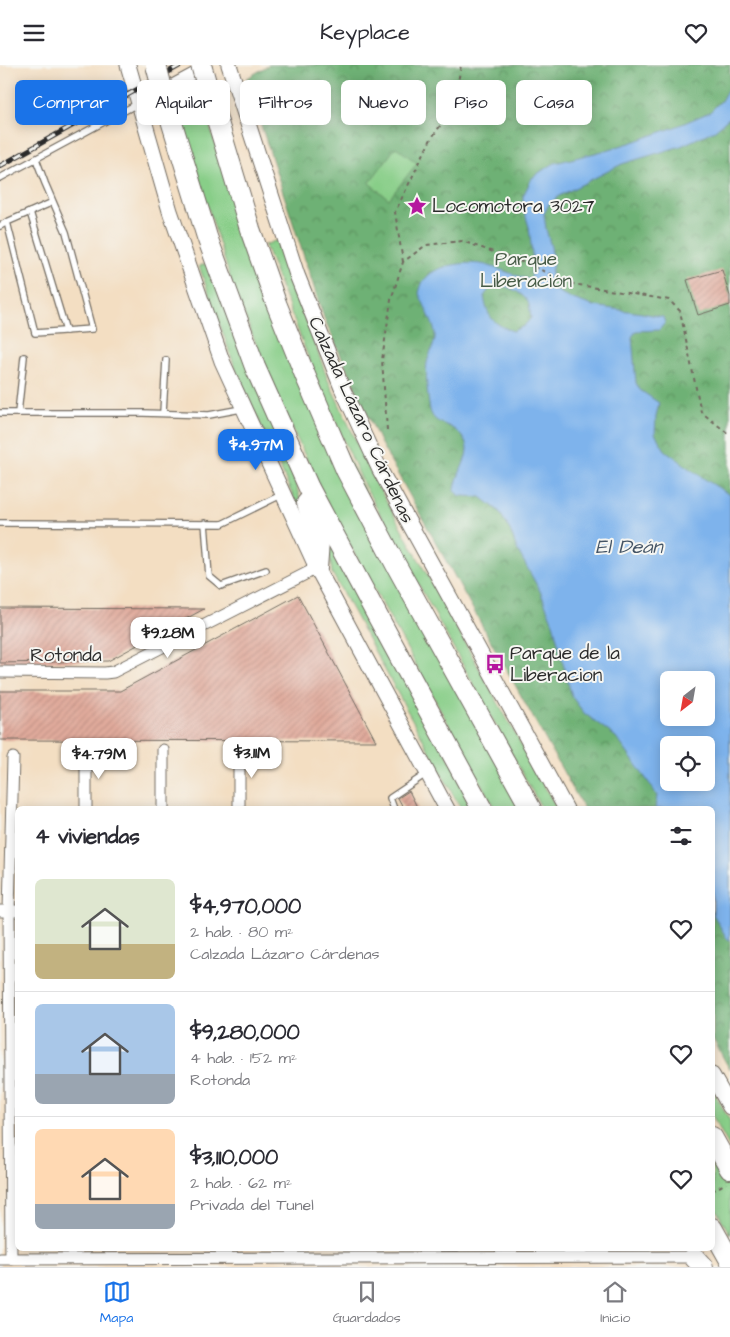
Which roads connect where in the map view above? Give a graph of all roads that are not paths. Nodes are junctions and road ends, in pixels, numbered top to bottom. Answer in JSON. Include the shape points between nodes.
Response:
{"nodes":[{"id":1,"x":128,"y":65,"type":"edge"},
{"id":2,"x":156,"y":65,"type":"edge"},
{"id":3,"x":201,"y":65,"type":"edge"},
{"id":4,"x":208,"y":65,"type":"edge"},
{"id":5,"x":229,"y":65,"type":"edge"},
{"id":6,"x":181,"y":80,"type":"edge"},
{"id":7,"x":137,"y":96,"type":"edge"},
{"id":8,"x":137,"y":104,"type":"edge"},
{"id":9,"x":146,"y":125,"type":"edge"},
{"id":10,"x":36,"y":159,"type":"junction"},
{"id":11,"x":0,"y":178,"type":"edge"},
{"id":12,"x":53,"y":202,"type":"junction"},
{"id":13,"x":30,"y":213,"type":"junction"},
{"id":14,"x":7,"y":222,"type":"junction"},
{"id":15,"x":0,"y":226,"type":"edge"},
{"id":16,"x":66,"y":331,"type":"junction"},
{"id":17,"x":24,"y":357,"type":"dead end"},
{"id":18,"x":166,"y":360,"type":"dead end"},
{"id":19,"x":244,"y":408,"type":"junction"},
{"id":20,"x":0,"y":413,"type":"edge"},
{"id":21,"x":18,"y":413,"type":"junction"},
{"id":22,"x":163,"y":413,"type":"junction"},
{"id":23,"x":290,"y":446,"type":"junction"},
{"id":24,"x":283,"y":495,"type":"junction"},
{"id":25,"x":0,"y":523,"type":"edge"},
{"id":26,"x":205,"y":523,"type":"junction"},
{"id":27,"x":317,"y":568,"type":"junction"},
{"id":28,"x":266,"y":570,"type":"dead end"},
{"id":29,"x":0,"y":672,"type":"edge"},
{"id":30,"x":240,"y":749,"type":"dead end"},
{"id":31,"x":163,"y":750,"type":"dead end"},
{"id":32,"x":86,"y":751,"type":"dead end"},
{"id":33,"x":12,"y":758,"type":"dead end"},
{"id":34,"x":428,"y":773,"type":"junction"},
{"id":35,"x":86,"y":806,"type":"edge"},
{"id":36,"x":163,"y":806,"type":"edge"},
{"id":37,"x":239,"y":806,"type":"edge"},
{"id":38,"x":393,"y":806,"type":"edge"},
{"id":39,"x":445,"y":806,"type":"edge"},
{"id":40,"x":480,"y":806,"type":"edge"},
{"id":41,"x":529,"y":806,"type":"edge"},
{"id":42,"x":564,"y":806,"type":"edge"},
{"id":43,"x":9,"y":911,"type":"edge"},
{"id":44,"x":715,"y":1080,"type":"edge"},
{"id":45,"x":730,"y":1107,"type":"edge"},
{"id":46,"x":715,"y":1142,"type":"edge"},
{"id":47,"x":730,"y":1169,"type":"edge"},
{"id":48,"x":715,"y":1233,"type":"edge"},
{"id":49,"x":239,"y":1253,"type":"edge"},
{"id":50,"x":316,"y":1253,"type":"edge"},
{"id":51,"x":418,"y":1253,"type":"edge"},
{"id":52,"x":524,"y":1253,"type":"edge"},
{"id":53,"x":87,"y":1254,"type":"edge"},
{"id":54,"x":163,"y":1254,"type":"edge"},
{"id":55,"x":6,"y":1259,"type":"edge"},
{"id":56,"x":696,"y":1260,"type":"edge"},
{"id":57,"x":730,"y":1260,"type":"edge"},
{"id":58,"x":483,"y":1262,"type":"edge"},
{"id":59,"x":598,"y":1262,"type":"edge"},
{"id":60,"x":121,"y":1263,"type":"edge"},
{"id":61,"x":255,"y":1263,"type":"edge"},
{"id":62,"x":368,"y":1263,"type":"edge"}],
"edges":[{"from":1,"to":7,"type":"main road"},
{"from":2,"to":23,"type":"highway","bridge":true,"via":[[207,237],[255,367]]},
{"from":3,"to":41,"type":"highway","name":"Calzada Lázaro Cárdenas","bridge":true,"via":[[250,229],[276,303],[346,471]]},
{"from":4,"to":6,"type":"street"},
{"from":5,"to":42,"type":"main road","name":"Calzada Lázaro Cárdenas","via":[[297,275],[346,396],[380,470]]},
{"from":8,"to":10,"type":"lane"},
{"from":9,"to":19,"type":"main road","via":[[174,221],[222,361]]},
{"from":10,"to":11,"type":"lane"},
{"from":10,"to":12,"type":"lane"},
{"from":12,"to":13,"type":"lane"},
{"from":12,"to":16,"type":"lane","via":[[66,232],[92,329]]},
{"from":13,"to":14,"type":"lane"},
{"from":13,"to":16,"type":"lane"},
{"from":14,"to":15,"type":"lane"},
{"from":14,"to":16,"type":"lane","via":[[35,333]]},
{"from":17,"to":21,"type":"lane"},
{"from":18,"to":22,"type":"lane"},
{"from":19,"to":22,"type":"lane","via":[[209,415]]},
{"from":19,"to":24,"type":"main road"},
{"from":20,"to":21,"type":"lane"},
{"from":21,"to":22,"type":"lane"},
{"from":23,"to":27,"type":"highway","via":[[319,542]]},
{"from":23,"to":40,"type":"highway","via":[[337,541]]},
{"from":24,"to":26,"type":"lane","via":[[222,524]]},
{"from":24,"to":27,"type":"main road"},
{"from":25,"to":26,"type":"lane"},
{"from":26,"to":28,"type":"lane","via":[[209,576],[221,586]]},
{"from":27,"to":29,"type":"street","name":"Rotonda","via":[[113,672]]},
{"from":27,"to":34,"type":"main road"},
{"from":30,"to":37,"type":"street"},
{"from":31,"to":36,"type":"street"},
{"from":32,"to":35,"type":"street"},
{"from":33,"to":43,"type":"street"},
{"from":34,"to":38,"type":"lane","via":[[390,798]]},
{"from":34,"to":39,"type":"main road"},
{"from":43,"to":55,"type":"street"},
{"from":44,"to":45,"type":"main road"},
{"from":46,"to":47,"type":"highway"},
{"from":48,"to":57,"type":"highway"},
{"from":49,"to":54,"type":"street"},
{"from":49,"to":61,"type":"street"},
{"from":50,"to":61,"type":"street"},
{"from":50,"to":62,"type":"street"},
{"from":51,"to":58,"type":"street"},
{"from":51,"to":62,"type":"street"},
{"from":52,"to":58,"type":"street"},
{"from":52,"to":59,"type":"street"},
{"from":53,"to":55,"type":"street"},
{"from":53,"to":60,"type":"street"},
{"from":54,"to":60,"type":"street"},
{"from":56,"to":59,"type":"street"}]}
